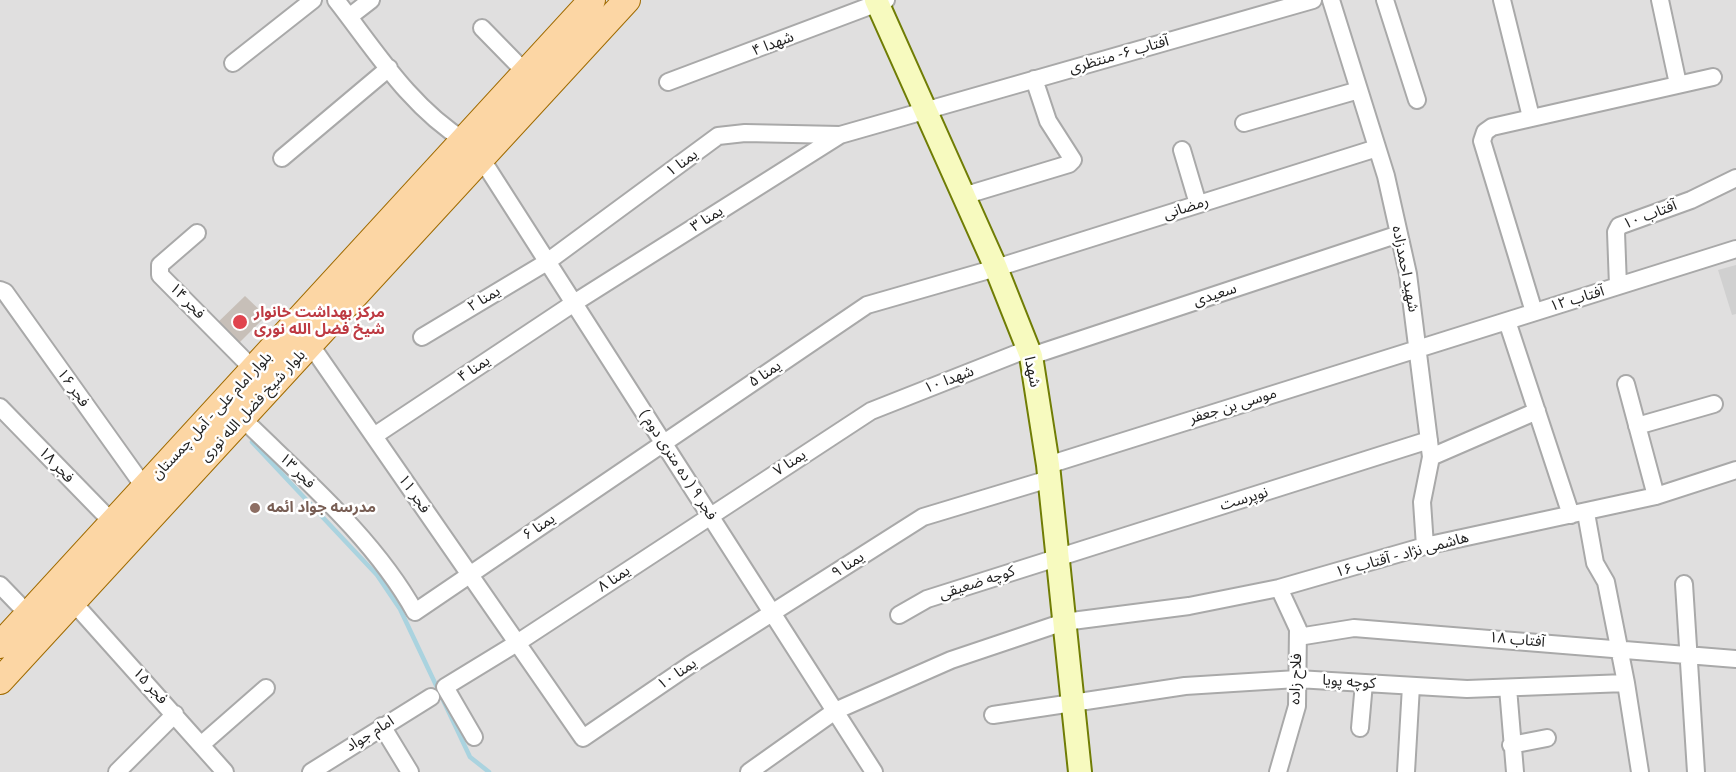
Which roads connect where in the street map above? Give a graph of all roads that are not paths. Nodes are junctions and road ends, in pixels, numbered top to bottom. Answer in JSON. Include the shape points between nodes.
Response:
{"nodes":[{"id":1,"x":313,"y":0,"type":"edge"},
{"id":2,"x":336,"y":0,"type":"edge"},
{"id":3,"x":371,"y":0,"type":"edge"},
{"id":4,"x":592,"y":0,"type":"edge"},
{"id":5,"x":602,"y":0,"type":"edge"},
{"id":6,"x":627,"y":0,"type":"edge"},
{"id":7,"x":1313,"y":0,"type":"edge"},
{"id":8,"x":1331,"y":0,"type":"edge"},
{"id":9,"x":1385,"y":0,"type":"edge"},
{"id":10,"x":1502,"y":0,"type":"edge"},
{"id":11,"x":1659,"y":0,"type":"edge"},
{"id":12,"x":880,"y":1,"type":"edge"},
{"id":13,"x":349,"y":16,"type":"junction"},
{"id":14,"x":482,"y":28,"type":"dead end"},
{"id":15,"x":591,"y":39,"type":"junction"},
{"id":16,"x":546,"y":51,"type":"junction"},
{"id":17,"x":233,"y":63,"type":"dead end"},
{"id":18,"x":389,"y":68,"type":"junction"},
{"id":19,"x":526,"y":73,"type":"junction"},
{"id":20,"x":1713,"y":77,"type":"dead end"},
{"id":21,"x":1034,"y":79,"type":"junction"},
{"id":22,"x":668,"y":82,"type":"dead end"},
{"id":23,"x":1678,"y":84,"type":"junction"},
{"id":24,"x":1359,"y":90,"type":"junction"},
{"id":25,"x":1417,"y":100,"type":"dead end"},
{"id":26,"x":925,"y":110,"type":"junction"},
{"id":27,"x":520,"y":117,"type":"junction"},
{"id":28,"x":1531,"y":117,"type":"junction"},
{"id":29,"x":1244,"y":123,"type":"dead end"},
{"id":30,"x":840,"y":135,"type":"junction"},
{"id":31,"x":1377,"y":148,"type":"junction"},
{"id":32,"x":473,"y":150,"type":"junction"},
{"id":33,"x":1182,"y":150,"type":"dead end"},
{"id":34,"x":282,"y":158,"type":"dead end"},
{"id":35,"x":1736,"y":178,"type":"edge"},
{"id":36,"x":963,"y":196,"type":"junction"},
{"id":37,"x":1198,"y":204,"type":"junction"},
{"id":38,"x":197,"y":233,"type":"dead end"},
{"id":39,"x":1399,"y":234,"type":"junction"},
{"id":40,"x":1736,"y":249,"type":"edge"},
{"id":41,"x":547,"y":262,"type":"junction"},
{"id":42,"x":996,"y":268,"type":"junction"},
{"id":43,"x":357,"y":274,"type":"junction"},
{"id":44,"x":1618,"y":286,"type":"junction"},
{"id":45,"x":0,"y":290,"type":"edge"},
{"id":46,"x":574,"y":303,"type":"junction"},
{"id":47,"x":867,"y":305,"type":"joint"},
{"id":48,"x":1534,"y":312,"type":"junction"},
{"id":49,"x":1507,"y":321,"type":"junction"},
{"id":50,"x":422,"y":337,"type":"dead end"},
{"id":51,"x":310,"y":344,"type":"junction"},
{"id":52,"x":1419,"y":348,"type":"junction"},
{"id":53,"x":1029,"y":353,"type":"junction"},
{"id":54,"x":255,"y":370,"type":"junction"},
{"id":55,"x":1626,"y":384,"type":"dead end"},
{"id":56,"x":1714,"y":405,"type":"dead end"},
{"id":57,"x":0,"y":406,"type":"edge"},
{"id":58,"x":871,"y":411,"type":"joint"},
{"id":59,"x":1537,"y":411,"type":"junction"},
{"id":60,"x":242,"y":418,"type":"junction"},
{"id":61,"x":1637,"y":426,"type":"junction"},
{"id":62,"x":374,"y":436,"type":"junction"},
{"id":63,"x":663,"y":442,"type":"junction"},
{"id":64,"x":1430,"y":449,"type":"junction"},
{"id":65,"x":1736,"y":470,"type":"edge"},
{"id":66,"x":1049,"y":472,"type":"junction"},
{"id":67,"x":145,"y":488,"type":"junction"},
{"id":68,"x":1656,"y":496,"type":"junction"},
{"id":69,"x":1578,"y":514,"type":"junction"},
{"id":70,"x":710,"y":515,"type":"junction"},
{"id":71,"x":923,"y":517,"type":"joint"},
{"id":72,"x":113,"y":523,"type":"junction"},
{"id":73,"x":1425,"y":546,"type":"junction"},
{"id":74,"x":1058,"y":556,"type":"junction"},
{"id":75,"x":470,"y":574,"type":"junction"},
{"id":76,"x":1684,"y":584,"type":"dead end"},
{"id":77,"x":0,"y":585,"type":"edge"},
{"id":78,"x":1279,"y":588,"type":"junction"},
{"id":79,"x":73,"y":602,"type":"junction"},
{"id":80,"x":415,"y":612,"type":"joint"},
{"id":81,"x":772,"y":613,"type":"junction"},
{"id":82,"x":28,"y":614,"type":"junction"},
{"id":83,"x":900,"y":615,"type":"dead end"},
{"id":84,"x":1064,"y":622,"type":"junction"},
{"id":85,"x":1298,"y":637,"type":"junction"},
{"id":86,"x":518,"y":644,"type":"junction"},
{"id":87,"x":0,"y":645,"type":"edge"},
{"id":88,"x":1619,"y":649,"type":"junction"},
{"id":89,"x":1690,"y":655,"type":"junction"},
{"id":90,"x":1736,"y":659,"type":"edge"},
{"id":91,"x":1297,"y":679,"type":"junction"},
{"id":92,"x":0,"y":681,"type":"edge"},
{"id":93,"x":1364,"y":683,"type":"junction"},
{"id":94,"x":1626,"y":683,"type":"junction"},
{"id":95,"x":1411,"y":686,"type":"junction"},
{"id":96,"x":266,"y":688,"type":"dead end"},
{"id":97,"x":1508,"y":688,"type":"junction"},
{"id":98,"x":430,"y":697,"type":"dead end"},
{"id":99,"x":1073,"y":701,"type":"junction"},
{"id":100,"x":835,"y":711,"type":"junction"},
{"id":101,"x":175,"y":714,"type":"junction"},
{"id":102,"x":993,"y":715,"type":"dead end"},
{"id":103,"x":382,"y":726,"type":"junction"},
{"id":104,"x":1360,"y":728,"type":"dead end"},
{"id":105,"x":474,"y":737,"type":"dead end"},
{"id":106,"x":583,"y":738,"type":"joint"},
{"id":107,"x":1547,"y":738,"type":"dead end"},
{"id":108,"x":202,"y":744,"type":"junction"},
{"id":109,"x":1511,"y":745,"type":"junction"},
{"id":110,"x":117,"y":772,"type":"edge"},
{"id":111,"x":225,"y":772,"type":"edge"},
{"id":112,"x":311,"y":772,"type":"edge"},
{"id":113,"x":410,"y":772,"type":"edge"},
{"id":114,"x":749,"y":772,"type":"edge"},
{"id":115,"x":874,"y":772,"type":"edge"},
{"id":116,"x":1080,"y":772,"type":"edge"},
{"id":117,"x":1278,"y":772,"type":"edge"},
{"id":118,"x":1406,"y":772,"type":"edge"},
{"id":119,"x":1515,"y":772,"type":"edge"},
{"id":120,"x":1640,"y":772,"type":"edge"},
{"id":121,"x":1696,"y":772,"type":"edge"}],
"edges":[{"from":1,"to":17,"type":"street"},
{"from":2,"to":13,"type":"street"},
{"from":3,"to":13,"type":"street"},
{"from":4,"to":16,"type":"main road"},
{"from":5,"to":15,"type":"main road","via":[[573,30],[571,38],[577,42]]},
{"from":6,"to":15,"type":"main road","name":"بلوار شیخ فضل الله نوری"},
{"from":7,"to":21,"type":"street","name":"آفتاب ۶- منتظری"},
{"from":8,"to":24,"type":"street","name":"شهید احمدزاده"},
{"from":9,"to":25,"type":"street"},
{"from":10,"to":28,"type":"street"},
{"from":11,"to":23,"type":"street"},
{"from":12,"to":22,"type":"street","name":"شهدا ۴"},
{"from":12,"to":26,"type":"main road","name":"شهدا"},
{"from":13,"to":18,"type":"street"},
{"from":14,"to":19,"type":"street"},
{"from":15,"to":27,"type":"main road","name":"بلوار شیخ فضل الله نوری"},
{"from":16,"to":19,"type":"main road"},
{"from":16,"to":27,"type":"main road","via":[[554,49],[560,55],[524,95]]},
{"from":18,"to":32,"type":"street","via":[[429,116]]},
{"from":18,"to":34,"type":"street"},
{"from":19,"to":32,"type":"main road"},
{"from":20,"to":23,"type":"street"},
{"from":21,"to":26,"type":"street","name":"آفتاب ۶- منتظری"},
{"from":21,"to":36,"type":"street","via":[[1048,121],[1073,160]]},
{"from":23,"to":28,"type":"street"},
{"from":24,"to":29,"type":"street"},
{"from":24,"to":31,"type":"street","name":"شهید احمدزاده"},
{"from":26,"to":30,"type":"street","name":"آفتاب ۶- منتظری"},
{"from":26,"to":36,"type":"main road","name":"شهدا"},
{"from":27,"to":32,"type":"main road","name":"بلوار شیخ فضل الله نوری"},
{"from":28,"to":48,"type":"street","via":[[1492,127],[1482,141]]},
{"from":30,"to":41,"type":"street","name":"یمنا ۱","via":[[718,136]]},
{"from":30,"to":46,"type":"street","name":"یمنا ۳"},
{"from":31,"to":37,"type":"street","name":"رمضانی"},
{"from":31,"to":39,"type":"street","name":"شهید احمدزاده"},
{"from":32,"to":41,"type":"street","name":"فجر ۹ ( ده متری دوم )"},
{"from":32,"to":43,"type":"main road","name":"بلوار شیخ فضل الله نوری"},
{"from":33,"to":37,"type":"street"},
{"from":35,"to":44,"type":"street","name":"آفتاب ۱۰","via":[[1691,200],[1619,226]]},
{"from":36,"to":42,"type":"main road","name":"شهدا"},
{"from":37,"to":42,"type":"street","name":"رمضانی"},
{"from":38,"to":54,"type":"street","name":"فجر ۱۴","via":[[160,265],[160,274]]},
{"from":39,"to":52,"type":"street","name":"شهید احمدزاده"},
{"from":39,"to":53,"type":"street","name":"سعیدی"},
{"from":40,"to":44,"type":"street","name":"آفتاب ۱۲"},
{"from":41,"to":46,"type":"street","name":"فجر ۹ ( ده متری دوم )"},
{"from":41,"to":50,"type":"street","name":"یمنا ۲"},
{"from":42,"to":47,"type":"street","name":"رمضانی"},
{"from":42,"to":53,"type":"main road","name":"شهدا"},
{"from":43,"to":51,"type":"main road","name":"بلوار شیخ فضل الله نوری"},
{"from":43,"to":54,"type":"main road","name":"بلوار امام علی - آمل چمستان"},
{"from":44,"to":48,"type":"street","name":"آفتاب ۱۲"},
{"from":45,"to":67,"type":"street","name":"فجر ۱۶"},
{"from":46,"to":62,"type":"street","name":"یمنا ۴"},
{"from":46,"to":63,"type":"street","name":"فجر ۹ ( ده متری دوم )"},
{"from":47,"to":63,"type":"street","name":"یمنا ۵"},
{"from":48,"to":49,"type":"street","name":"آفتاب ۱۲"},
{"from":49,"to":52,"type":"street","name":"آفتاب ۱۲"},
{"from":49,"to":59,"type":"street"},
{"from":51,"to":60,"type":"main road","name":"بلوار شیخ فضل الله نوری"},
{"from":51,"to":62,"type":"street","name":"فجر ۱۱"},
{"from":52,"to":64,"type":"street","name":"شهید احمدزاده"},
{"from":52,"to":66,"type":"street","name":"موسی بن جعفر"},
{"from":53,"to":58,"type":"street","name":"شهدا ۱۰"},
{"from":53,"to":66,"type":"main road","name":"شهدا"},
{"from":54,"to":67,"type":"main road","name":"بلوار امام علی - آمل چمستان"},
{"from":55,"to":61,"type":"street"},
{"from":56,"to":61,"type":"street"},
{"from":57,"to":72,"type":"street","name":"فجر ۱۸"},
{"from":58,"to":70,"type":"street","name":"یمنا ۷"},
{"from":59,"to":64,"type":"street","name":"نوپرست"},
{"from":59,"to":69,"type":"street"},
{"from":60,"to":79,"type":"main road","name":"بلوار شیخ فضل الله نوری"},
{"from":60,"to":80,"type":"street","name":"فجر ۱۳","via":[[337,511],[399,582]]},
{"from":61,"to":68,"type":"street"},
{"from":62,"to":75,"type":"street","name":"فجر ۱۱"},
{"from":63,"to":70,"type":"street","name":"فجر ۹ ( ده متری دوم )"},
{"from":63,"to":75,"type":"street","name":"یمنا ۶"},
{"from":64,"to":73,"type":"street","name":"شهید احمدزاده","via":[[1422,502]]},
{"from":64,"to":74,"type":"street","name":"نوپرست"},
{"from":65,"to":68,"type":"street","name":"هاشمی نژاد - آقتاب ۱۶"},
{"from":66,"to":71,"type":"street","name":"موسی بن جعفر"},
{"from":66,"to":74,"type":"main road","name":"شهدا"},
{"from":67,"to":72,"type":"main road","name":"بلوار امام علی - آمل چمستان"},
{"from":68,"to":69,"type":"street","name":"هاشمی نژاد - آقتاب ۱۶"},
{"from":69,"to":73,"type":"street","name":"هاشمی نژاد - آقتاب ۱۶"},
{"from":69,"to":88,"type":"street","via":[[1606,582]]},
{"from":70,"to":81,"type":"street","name":"فجر ۹ ( ده متری دوم )"},
{"from":70,"to":86,"type":"street","name":"یمنا ۸"},
{"from":71,"to":81,"type":"street","name":"یمنا ۹"},
{"from":72,"to":82,"type":"main road","name":"بلوار امام علی - آمل چمستان"},
{"from":73,"to":78,"type":"street","name":"هاشمی نژاد - آقتاب ۱۶"},
{"from":74,"to":83,"type":"street","name":"کوچه ضعیقی","via":[[927,599]]},
{"from":74,"to":84,"type":"main road","name":"شهدا"},
{"from":75,"to":80,"type":"street","name":"یمنا ۶"},
{"from":75,"to":86,"type":"street","name":"فجر ۱۱"},
{"from":76,"to":89,"type":"street"},
{"from":77,"to":82,"type":"street"},
{"from":78,"to":84,"type":"street","name":"هاشمی نژاد - آقتاب ۱۶","via":[[1189,606]]},
{"from":78,"to":85,"type":"street","name":"فلاح زاده"},
{"from":79,"to":92,"type":"main road","name":"بلوار شیخ فضل الله نوری"},
{"from":79,"to":101,"type":"street","name":"فجر ۱۵"},
{"from":81,"to":100,"type":"street","name":"فجر ۹ ( ده متری دوم )"},
{"from":81,"to":106,"type":"street","name":"یمنا ۱۰"},
{"from":82,"to":87,"type":"main road","name":"بلوار امام علی - آمل چمستان"},
{"from":84,"to":99,"type":"main road","name":"شهدا"},
{"from":84,"to":100,"type":"street","name":"هاشمی نژاد - آقتاب ۱۶","via":[[951,660]]},
{"from":85,"to":88,"type":"street","name":"آفتاب ۱۸","via":[[1354,627]]},
{"from":85,"to":91,"type":"street","name":"فلاح زاده"},
{"from":86,"to":105,"type":"street","via":[[445,687]]},
{"from":86,"to":106,"type":"street","name":"فجر ۱۱"},
{"from":88,"to":89,"type":"street","name":"آفتاب ۱۸"},
{"from":88,"to":94,"type":"street"},
{"from":89,"to":90,"type":"street","name":"آفتاب ۱۸"},
{"from":89,"to":121,"type":"street"},
{"from":91,"to":93,"type":"street","name":"کوچه پویا"},
{"from":91,"to":99,"type":"street","name":"کوچه پویا","via":[[1185,686]]},
{"from":91,"to":117,"type":"street","name":"فلاح زاده","via":[[1297,706]]},
{"from":93,"to":95,"type":"street","name":"کوچه پویا"},
{"from":93,"to":104,"type":"street"},
{"from":94,"to":97,"type":"street","name":"کوچه پویا"},
{"from":94,"to":120,"type":"street"},
{"from":95,"to":97,"type":"street","name":"کوچه پویا"},
{"from":95,"to":118,"type":"street"},
{"from":96,"to":108,"type":"street"},
{"from":97,"to":109,"type":"street"},
{"from":98,"to":103,"type":"street","name":"امام جواد"},
{"from":99,"to":102,"type":"street","name":"کوچه پویا"},
{"from":99,"to":116,"type":"main road","name":"شهدا"},
{"from":100,"to":114,"type":"street","name":"هاشمی نژاد - آقتاب ۱۶"},
{"from":100,"to":115,"type":"street","name":"فجر ۹ ( ده متری دوم )"},
{"from":101,"to":108,"type":"street","name":"فجر ۱۵"},
{"from":101,"to":110,"type":"street"},
{"from":103,"to":112,"type":"street","name":"امام جواد"},
{"from":103,"to":113,"type":"street"},
{"from":107,"to":109,"type":"street"},
{"from":108,"to":111,"type":"street","name":"فجر ۱۵"},
{"from":109,"to":119,"type":"street"}]}
